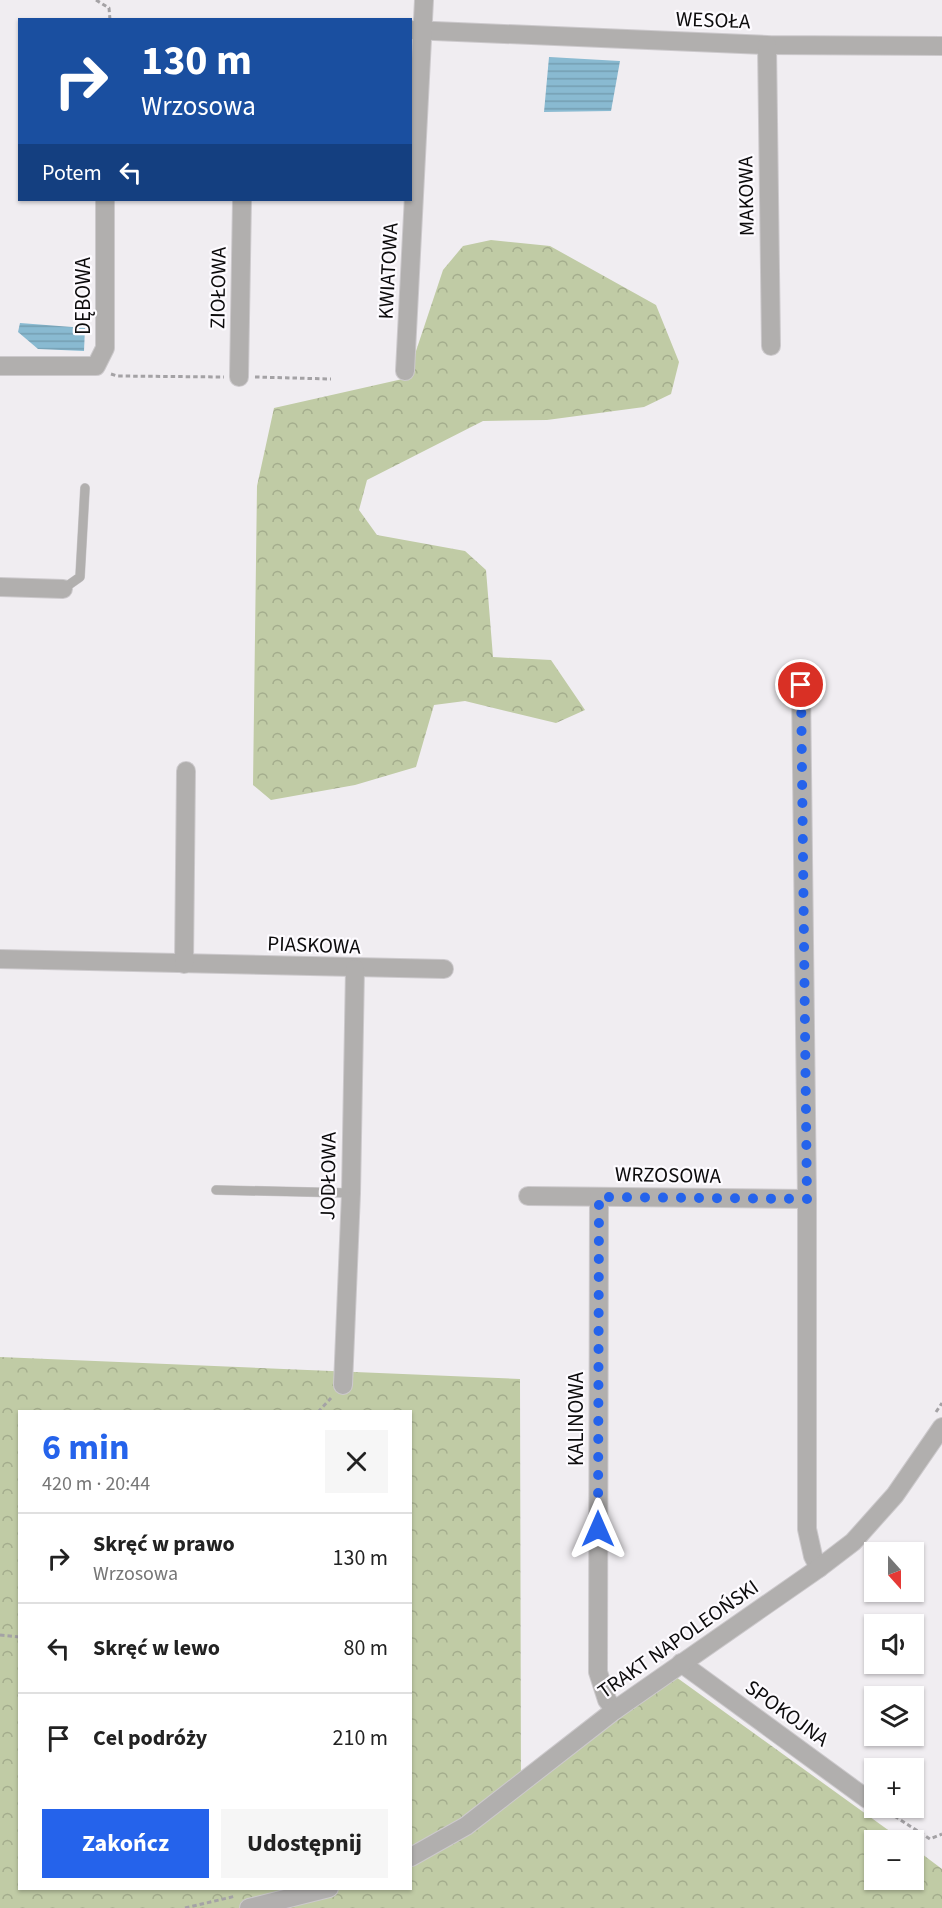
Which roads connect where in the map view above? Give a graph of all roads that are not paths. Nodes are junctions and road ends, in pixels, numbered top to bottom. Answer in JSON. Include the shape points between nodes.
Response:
{"nodes":[{"id":1,"x":424,"y":0,"type":"edge"},
{"id":2,"x":417,"y":30,"type":"edge"},
{"id":3,"x":767,"y":45,"type":"junction"},
{"id":4,"x":942,"y":46,"type":"edge"},
{"id":5,"x":412,"y":172,"type":"edge"},
{"id":6,"x":105,"y":201,"type":"edge"},
{"id":7,"x":242,"y":201,"type":"edge"},
{"id":8,"x":411,"y":201,"type":"edge"},
{"id":9,"x":771,"y":346,"type":"dead end"},
{"id":10,"x":0,"y":366,"type":"edge"},
{"id":11,"x":405,"y":371,"type":"dead end"},
{"id":12,"x":239,"y":377,"type":"road end"},
{"id":13,"x":85,"y":488,"type":"dead end"},
{"id":14,"x":0,"y":588,"type":"edge"},
{"id":15,"x":63,"y":589,"type":"joint"},
{"id":16,"x":801,"y":685,"type":"dead end"},
{"id":17,"x":186,"y":771,"type":"dead end"},
{"id":18,"x":0,"y":959,"type":"edge"},
{"id":19,"x":184,"y":964,"type":"junction"},
{"id":20,"x":355,"y":969,"type":"junction"},
{"id":21,"x":444,"y":969,"type":"dead end"},
{"id":22,"x":216,"y":1190,"type":"dead end"},
{"id":23,"x":351,"y":1193,"type":"junction"},
{"id":24,"x":528,"y":1196,"type":"dead end"},
{"id":25,"x":599,"y":1197,"type":"junction"},
{"id":26,"x":807,"y":1199,"type":"junction"},
{"id":27,"x":343,"y":1385,"type":"dead end"},
{"id":28,"x":942,"y":1427,"type":"edge"},
{"id":29,"x":819,"y":1568,"type":"junction"},
{"id":30,"x":681,"y":1663,"type":"junction"},
{"id":31,"x":615,"y":1710,"type":"junction"},
{"id":32,"x":864,"y":1796,"type":"edge"},
{"id":33,"x":412,"y":1856,"type":"edge"},
{"id":34,"x":317,"y":1890,"type":"edge"},
{"id":35,"x":243,"y":1902,"type":"edge"}],
"edges":[{"from":1,"to":2,"type":"street","name":"KWIATOWA"},
{"from":2,"to":3,"type":"street","name":"WESOŁA"},
{"from":2,"to":5,"type":"street","name":"KWIATOWA"},
{"from":3,"to":4,"type":"street","name":"WESOŁA"},
{"from":3,"to":9,"type":"street","name":"MAKOWA"},
{"from":6,"to":10,"type":"street","name":"DĘBOWA","via":[[105,348],[96,366]]},
{"from":7,"to":12,"type":"street","name":"ZIOŁOWA"},
{"from":8,"to":11,"type":"street","name":"KWIATOWA"},
{"from":13,"to":15,"type":"lane","via":[[82,571]]},
{"from":14,"to":15,"type":"street"},
{"from":16,"to":26,"type":"street"},
{"from":17,"to":19,"type":"street"},
{"from":18,"to":19,"type":"street","name":"PIASKOWA"},
{"from":19,"to":20,"type":"street","name":"PIASKOWA"},
{"from":20,"to":21,"type":"street","name":"PIASKOWA"},
{"from":20,"to":23,"type":"street","name":"JODŁOWA"},
{"from":22,"to":23,"type":"lane"},
{"from":23,"to":27,"type":"street","name":"JODŁOWA"},
{"from":24,"to":25,"type":"street","name":"WRZOSOWA"},
{"from":25,"to":26,"type":"street","name":"WRZOSOWA"},
{"from":25,"to":31,"type":"street","name":"KALINOWA","via":[[598,1672]]},
{"from":26,"to":29,"type":"street","via":[[807,1529]]},
{"from":28,"to":29,"type":"street","name":"TRAKT NAPOLEOŃSKI","via":[[895,1495],[853,1542]]},
{"from":29,"to":30,"type":"street","name":"TRAKT NAPOLEOŃSKI"},
{"from":30,"to":31,"type":"street","name":"TRAKT NAPOLEOŃSKI"},
{"from":30,"to":32,"type":"street","name":"SPOKOJNA"},
{"from":31,"to":33,"type":"street","name":"TRAKT NAPOLEOŃSKI","via":[[466,1826]]},
{"from":34,"to":35,"type":"street"}]}
